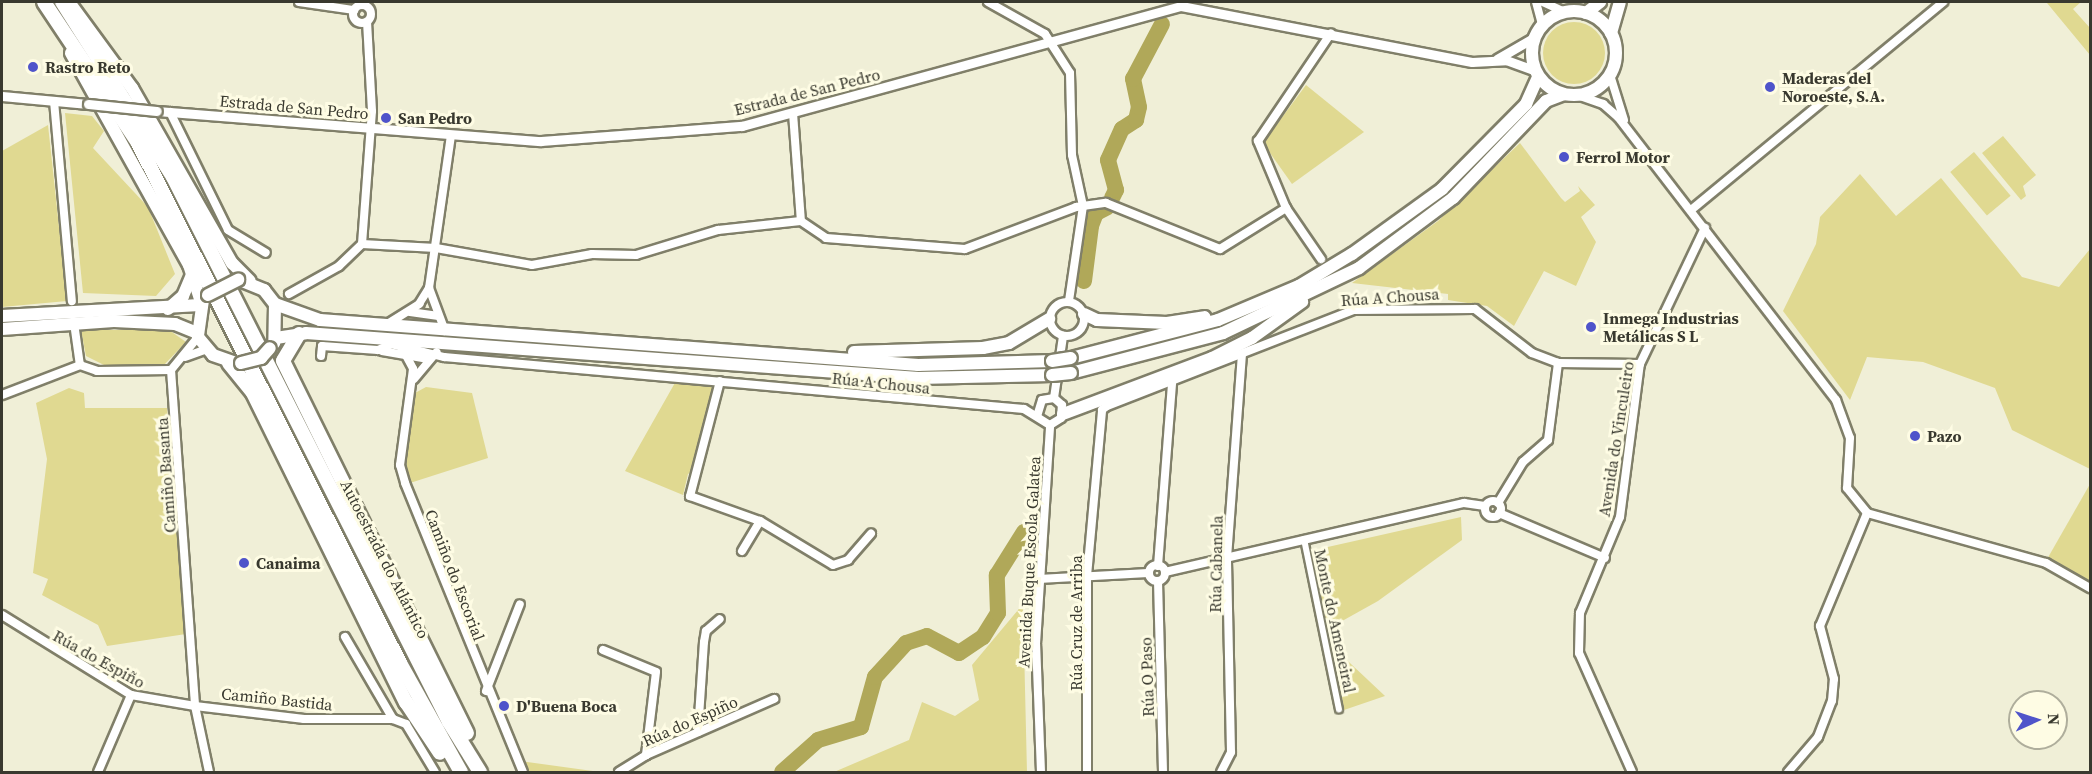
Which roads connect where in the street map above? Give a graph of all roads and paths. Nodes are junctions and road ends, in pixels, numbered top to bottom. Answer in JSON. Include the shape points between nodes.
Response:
{"nodes":[{"id":1,"x":39,"y":2,"type":"edge"},
{"id":2,"x":44,"y":2,"type":"edge"},
{"id":3,"x":62,"y":2,"type":"edge"},
{"id":4,"x":69,"y":2,"type":"edge"},
{"id":5,"x":298,"y":2,"type":"edge"},
{"id":6,"x":988,"y":2,"type":"edge"},
{"id":7,"x":1536,"y":2,"type":"edge"},
{"id":8,"x":1543,"y":2,"type":"edge"},
{"id":9,"x":1600,"y":2,"type":"edge"},
{"id":10,"x":1620,"y":2,"type":"edge"},
{"id":11,"x":1942,"y":2,"type":"edge"},
{"id":12,"x":364,"y":3,"type":"edge"},
{"id":13,"x":354,"y":10,"type":"junction"},
{"id":14,"x":1564,"y":12,"type":"junction"},
{"id":15,"x":1586,"y":13,"type":"junction"},
{"id":16,"x":367,"y":22,"type":"junction"},
{"id":17,"x":1542,"y":24,"type":"junction"},
{"id":18,"x":1331,"y":33,"type":"junction"},
{"id":19,"x":1611,"y":33,"type":"junction"},
{"id":20,"x":1535,"y":37,"type":"junction"},
{"id":21,"x":1050,"y":41,"type":"junction"},
{"id":22,"x":1497,"y":59,"type":"junction"},
{"id":23,"x":1536,"y":73,"type":"junction"},
{"id":24,"x":1610,"y":75,"type":"junction"},
{"id":25,"x":1564,"y":94,"type":"junction"},
{"id":26,"x":1577,"y":95,"type":"junction"},
{"id":27,"x":2,"y":96,"type":"edge"},
{"id":28,"x":54,"y":101,"type":"junction"},
{"id":29,"x":170,"y":112,"type":"junction"},
{"id":30,"x":794,"y":113,"type":"junction"},
{"id":31,"x":1627,"y":127,"type":"junction"},
{"id":32,"x":371,"y":129,"type":"junction"},
{"id":33,"x":451,"y":136,"type":"junction"},
{"id":34,"x":1083,"y":206,"type":"junction"},
{"id":35,"x":1286,"y":208,"type":"junction"},
{"id":36,"x":1691,"y":210,"type":"junction"},
{"id":37,"x":801,"y":221,"type":"junction"},
{"id":38,"x":1705,"y":228,"type":"junction"},
{"id":39,"x":362,"y":244,"type":"junction"},
{"id":40,"x":436,"y":248,"type":"junction"},
{"id":41,"x":266,"y":254,"type":"dead end"},
{"id":42,"x":1321,"y":259,"type":"dead end"},
{"id":43,"x":192,"y":274,"type":"junction"},
{"id":44,"x":244,"y":281,"type":"junction"},
{"id":45,"x":429,"y":288,"type":"junction"},
{"id":46,"x":1312,"y":293,"type":"junction"},
{"id":47,"x":289,"y":294,"type":"dead end"},
{"id":48,"x":1269,"y":299,"type":"junction"},
{"id":49,"x":72,"y":301,"type":"dead end"},
{"id":50,"x":203,"y":301,"type":"junction"},
{"id":51,"x":1069,"y":301,"type":"junction"},
{"id":52,"x":274,"y":304,"type":"junction"},
{"id":53,"x":168,"y":309,"type":"junction"},
{"id":54,"x":409,"y":312,"type":"junction"},
{"id":55,"x":1084,"y":314,"type":"junction"},
{"id":56,"x":2,"y":316,"type":"edge"},
{"id":57,"x":438,"y":316,"type":"junction"},
{"id":58,"x":1050,"y":319,"type":"junction"},
{"id":59,"x":388,"y":324,"type":"junction"},
{"id":60,"x":445,"y":328,"type":"junction"},
{"id":61,"x":2,"y":329,"type":"edge"},
{"id":62,"x":75,"y":330,"type":"dead end"},
{"id":63,"x":298,"y":334,"type":"junction"},
{"id":64,"x":197,"y":335,"type":"junction"},
{"id":65,"x":1063,"y":336,"type":"junction"},
{"id":66,"x":443,"y":343,"type":"junction"},
{"id":67,"x":389,"y":345,"type":"junction"},
{"id":68,"x":207,"y":349,"type":"junction"},
{"id":69,"x":258,"y":354,"type":"junction"},
{"id":70,"x":792,"y":355,"type":"junction"},
{"id":71,"x":1242,"y":355,"type":"junction"},
{"id":72,"x":321,"y":356,"type":"dead end"},
{"id":73,"x":433,"y":356,"type":"junction"},
{"id":74,"x":408,"y":357,"type":"junction"},
{"id":75,"x":184,"y":358,"type":"junction"},
{"id":76,"x":283,"y":361,"type":"junction"},
{"id":77,"x":1558,"y":363,"type":"junction"},
{"id":78,"x":1640,"y":364,"type":"junction"},
{"id":79,"x":80,"y":365,"type":"junction"},
{"id":80,"x":171,"y":370,"type":"junction"},
{"id":81,"x":413,"y":380,"type":"junction"},
{"id":82,"x":720,"y":381,"type":"junction"},
{"id":83,"x":1172,"y":383,"type":"junction"},
{"id":84,"x":2,"y":395,"type":"edge"},
{"id":85,"x":1054,"y":398,"type":"junction"},
{"id":86,"x":1105,"y":408,"type":"junction"},
{"id":87,"x":1065,"y":412,"type":"junction"},
{"id":88,"x":1037,"y":416,"type":"junction"},
{"id":89,"x":1050,"y":425,"type":"junction"},
{"id":90,"x":1498,"y":502,"type":"junction"},
{"id":91,"x":1485,"y":506,"type":"junction"},
{"id":92,"x":1499,"y":513,"type":"junction"},
{"id":93,"x":1867,"y":513,"type":"junction"},
{"id":94,"x":760,"y":521,"type":"junction"},
{"id":95,"x":871,"y":534,"type":"dead end"},
{"id":96,"x":1304,"y":539,"type":"junction"},
{"id":97,"x":742,"y":551,"type":"dead end"},
{"id":98,"x":1227,"y":558,"type":"junction"},
{"id":99,"x":1605,"y":558,"type":"junction"},
{"id":100,"x":1158,"y":566,"type":"junction"},
{"id":101,"x":1165,"y":572,"type":"junction"},
{"id":102,"x":1149,"y":573,"type":"junction"},
{"id":103,"x":1087,"y":576,"type":"junction"},
{"id":104,"x":1038,"y":579,"type":"junction"},
{"id":105,"x":1158,"y":581,"type":"junction"},
{"id":106,"x":2091,"y":588,"type":"edge"},
{"id":107,"x":520,"y":603,"type":"dead end"},
{"id":108,"x":2,"y":615,"type":"edge"},
{"id":109,"x":720,"y":619,"type":"dead end"},
{"id":110,"x":345,"y":637,"type":"dead end"},
{"id":111,"x":603,"y":650,"type":"dead end"},
{"id":112,"x":486,"y":690,"type":"junction"},
{"id":113,"x":130,"y":695,"type":"junction"},
{"id":114,"x":774,"y":699,"type":"dead end"},
{"id":115,"x":195,"y":706,"type":"junction"},
{"id":116,"x":1339,"y":709,"type":"dead end"},
{"id":117,"x":393,"y":719,"type":"junction"},
{"id":118,"x":698,"y":732,"type":"junction"},
{"id":119,"x":646,"y":755,"type":"junction"},
{"id":120,"x":98,"y":772,"type":"edge"},
{"id":121,"x":209,"y":772,"type":"edge"},
{"id":122,"x":435,"y":772,"type":"edge"},
{"id":123,"x":452,"y":772,"type":"edge"},
{"id":124,"x":461,"y":772,"type":"edge"},
{"id":125,"x":480,"y":772,"type":"edge"},
{"id":126,"x":490,"y":772,"type":"edge"},
{"id":127,"x":522,"y":772,"type":"edge"},
{"id":128,"x":619,"y":772,"type":"edge"},
{"id":129,"x":1041,"y":772,"type":"edge"},
{"id":130,"x":1086,"y":772,"type":"edge"},
{"id":131,"x":1163,"y":772,"type":"edge"},
{"id":132,"x":1221,"y":772,"type":"edge"},
{"id":133,"x":1632,"y":772,"type":"edge"},
{"id":134,"x":1788,"y":772,"type":"edge"}],
"edges":[{"from":1,"to":43,"type":"highway"},
{"from":2,"to":69,"type":"highway","via":[[138,143]]},
{"from":3,"to":69,"type":"highway","via":[[172,177]]},
{"from":4,"to":44,"type":"highway","via":[[132,88]]},
{"from":5,"to":13,"type":"street"},
{"from":6,"to":21,"type":"street","via":[[1033,24]]},
{"from":7,"to":17,"type":"street"},
{"from":8,"to":14,"type":"street"},
{"from":9,"to":15,"type":"highway"},
{"from":10,"to":19,"type":"highway"},
{"from":11,"to":36,"type":"street"},
{"from":12,"to":13,"type":"street"},
{"from":12,"to":16,"type":"street","via":[[371,12]]},
{"from":13,"to":16,"type":"street","via":[[356,21]]},
{"from":14,"to":15,"type":"highway"},
{"from":14,"to":17,"type":"highway"},
{"from":15,"to":19,"type":"highway"},
{"from":16,"to":32,"type":"street"},
{"from":17,"to":20,"type":"highway"},
{"from":18,"to":21,"type":"street","name":"Estrada de San Pedro","via":[[1181,6]]},
{"from":18,"to":22,"type":"street","name":"Estrada de San Pedro","via":[[1472,62]]},
{"from":18,"to":35,"type":"street","via":[[1258,141]]},
{"from":19,"to":24,"type":"highway","via":[[1616,52]]},
{"from":20,"to":22,"type":"street"},
{"from":20,"to":23,"type":"highway"},
{"from":21,"to":30,"type":"street","name":"Estrada de San Pedro"},
{"from":21,"to":34,"type":"street","via":[[1070,73],[1072,155]]},
{"from":22,"to":23,"type":"street"},
{"from":23,"to":25,"type":"highway"},
{"from":23,"to":48,"type":"highway","via":[[1526,104],[1442,189],[1352,254]]},
{"from":24,"to":26,"type":"highway","via":[[1596,90]]},
{"from":24,"to":31,"type":"street"},
{"from":25,"to":26,"type":"highway"},
{"from":25,"to":46,"type":"highway","via":[[1546,101],[1496,157],[1407,236]]},
{"from":26,"to":31,"type":"street","via":[[1603,104]]},
{"from":27,"to":28,"type":"street","name":"Estrada de San Pedro"},
{"from":28,"to":29,"type":"street","name":"Estrada de San Pedro","bridge":true},
{"from":28,"to":49,"type":"street"},
{"from":29,"to":32,"type":"street","name":"Estrada de San Pedro"},
{"from":29,"to":41,"type":"street","via":[[228,230]]},
{"from":30,"to":33,"type":"street","name":"Estrada de San Pedro","via":[[742,126],[552,141]]},
{"from":30,"to":37,"type":"street"},
{"from":31,"to":36,"type":"street"},
{"from":32,"to":33,"type":"street","name":"Estrada de San Pedro"},
{"from":32,"to":39,"type":"street"},
{"from":33,"to":40,"type":"street"},
{"from":34,"to":35,"type":"street","via":[[1120,207],[1212,250],[1230,245]]},
{"from":34,"to":37,"type":"street","via":[[965,249],[825,238]]},
{"from":34,"to":51,"type":"street"},
{"from":35,"to":42,"type":"street"},
{"from":36,"to":38,"type":"street"},
{"from":37,"to":40,"type":"street","via":[[718,230],[636,255],[592,254],[532,266]]},
{"from":38,"to":78,"type":"street","name":"Avenida do Vinculeiro"},
{"from":38,"to":93,"type":"street","via":[[1836,400],[1850,438],[1847,488]]},
{"from":39,"to":40,"type":"street"},
{"from":39,"to":47,"type":"street","via":[[339,266]]},
{"from":40,"to":45,"type":"street"},
{"from":43,"to":50,"type":"highway"},
{"from":43,"to":53,"type":"highway","via":[[183,296]]},
{"from":44,"to":50,"type":"highway","bridge":true},
{"from":44,"to":52,"type":"highway"},
{"from":45,"to":54,"type":"street"},
{"from":45,"to":57,"type":"street"},
{"from":46,"to":66,"type":"highway","bridge":true,"via":[[1171,350],[1052,375],[918,378]]},
{"from":46,"to":87,"type":"highway","via":[[1252,338],[1212,358]]},
{"from":48,"to":55,"type":"highway","via":[[1177,323],[1097,320]]},
{"from":48,"to":70,"type":"highway","bridge":true,"via":[[1169,337],[1052,361],[918,364]]},
{"from":50,"to":53,"type":"highway"},
{"from":50,"to":64,"type":"highway"},
{"from":51,"to":55,"type":"street"},
{"from":51,"to":58,"type":"street","via":[[1056,306]]},
{"from":52,"to":59,"type":"highway","via":[[300,317]]},
{"from":52,"to":69,"type":"highway"},
{"from":53,"to":56,"type":"highway"},
{"from":54,"to":57,"type":"street"},
{"from":54,"to":59,"type":"street"},
{"from":55,"to":65,"type":"street","via":[[1082,328]]},
{"from":57,"to":60,"type":"street"},
{"from":58,"to":65,"type":"street"},
{"from":58,"to":70,"type":"highway","via":[[1009,343],[983,348]]},
{"from":59,"to":60,"type":"highway"},
{"from":60,"to":66,"type":"street"},
{"from":60,"to":70,"type":"highway"},
{"from":61,"to":64,"type":"highway","via":[[114,321],[175,324]]},
{"from":62,"to":79,"type":"street"},
{"from":63,"to":67,"type":"highway"},
{"from":63,"to":69,"type":"highway"},
{"from":63,"to":76,"type":"highway"},
{"from":64,"to":68,"type":"highway"},
{"from":64,"to":75,"type":"street"},
{"from":65,"to":85,"type":"street"},
{"from":66,"to":67,"type":"highway"},
{"from":66,"to":73,"type":"street"},
{"from":67,"to":72,"type":"street","via":[[322,346]]},
{"from":67,"to":73,"type":"street"},
{"from":67,"to":74,"type":"street"},
{"from":67,"to":74,"type":"street"},
{"from":68,"to":69,"type":"highway"},
{"from":68,"to":75,"type":"street"},
{"from":69,"to":76,"type":"highway"},
{"from":69,"to":123,"type":"highway","via":[[253,393],[406,702]]},
{"from":69,"to":124,"type":"highway","name":"Autoestrada do Atlántico","via":[[400,663]]},
{"from":69,"to":125,"type":"highway","name":"Autoestrada do Atlántico","via":[[449,722]]},
{"from":71,"to":77,"type":"street","name":"Rúa A Chousa","via":[[1337,313],[1463,307],[1487,314],[1532,352]]},
{"from":71,"to":83,"type":"street","name":"Rúa A Chousa"},
{"from":71,"to":98,"type":"street","name":"Rúa Cabanela"},
{"from":73,"to":74,"type":"street"},
{"from":73,"to":81,"type":"street"},
{"from":73,"to":82,"type":"street","name":"Rúa A Chousa"},
{"from":74,"to":81,"type":"street"},
{"from":75,"to":80,"type":"street"},
{"from":76,"to":126,"type":"highway","via":[[458,719]]},
{"from":77,"to":78,"type":"street","name":"Rúa A Chousa"},
{"from":77,"to":90,"type":"street","via":[[1548,440],[1523,462]]},
{"from":78,"to":99,"type":"street","name":"Avenida do Vinculeiro","via":[[1620,517]]},
{"from":79,"to":80,"type":"street","via":[[98,371]]},
{"from":79,"to":84,"type":"street"},
{"from":80,"to":115,"type":"street","name":"Camiño Basanta"},
{"from":81,"to":112,"type":"street","name":"Camiño do Escorial","via":[[400,465]]},
{"from":82,"to":88,"type":"street","name":"Rúa A Chousa","via":[[1024,409]]},
{"from":82,"to":94,"type":"street","via":[[690,496]]},
{"from":83,"to":86,"type":"street","name":"Rúa A Chousa"},
{"from":83,"to":100,"type":"street"},
{"from":85,"to":87,"type":"street"},
{"from":85,"to":88,"type":"street","via":[[1042,400]]},
{"from":86,"to":87,"type":"street","name":"Rúa A Chousa"},
{"from":86,"to":103,"type":"street","name":"Rúa Cruz de Arriba"},
{"from":87,"to":89,"type":"street"},
{"from":88,"to":89,"type":"street","name":"Rúa A Chousa"},
{"from":89,"to":104,"type":"street","name":"Avenida Buque Escola Galatea"},
{"from":90,"to":91,"type":"street"},
{"from":90,"to":92,"type":"street"},
{"from":91,"to":92,"type":"street","via":[[1488,515]]},
{"from":91,"to":96,"type":"street","via":[[1464,503]]},
{"from":92,"to":99,"type":"street"},
{"from":93,"to":106,"type":"street","via":[[2046,563]]},
{"from":93,"to":134,"type":"street","via":[[1820,626],[1834,679],[1832,701],[1818,737]]},
{"from":94,"to":95,"type":"street","via":[[833,565],[848,560]]},
{"from":94,"to":97,"type":"street"},
{"from":96,"to":98,"type":"street"},
{"from":96,"to":116,"type":"street","name":"Monte do Ameneiral"},
{"from":98,"to":101,"type":"street"},
{"from":98,"to":132,"type":"street","name":"Rúa Cabanela","via":[[1231,752]]},
{"from":99,"to":133,"type":"street","name":"Avenida do Vinculeiro","via":[[1580,613],[1580,653]]},
{"from":100,"to":101,"type":"street"},
{"from":100,"to":102,"type":"street"},
{"from":101,"to":105,"type":"street"},
{"from":102,"to":103,"type":"street"},
{"from":102,"to":105,"type":"street"},
{"from":103,"to":104,"type":"street"},
{"from":103,"to":130,"type":"street","name":"Rúa Cruz de Arriba"},
{"from":104,"to":129,"type":"street","name":"Avenida Buque Escola Galatea"},
{"from":105,"to":131,"type":"street","name":"Rúa O Paso"},
{"from":107,"to":112,"type":"street"},
{"from":108,"to":113,"type":"street","name":"Rúa do Espiño"},
{"from":109,"to":118,"type":"street","via":[[706,631]]},
{"from":110,"to":117,"type":"street"},
{"from":111,"to":119,"type":"street","via":[[656,672]]},
{"from":112,"to":127,"type":"street","name":"Camiño do Escorial"},
{"from":113,"to":115,"type":"street","name":"Rúa do Espiño"},
{"from":113,"to":120,"type":"street"},
{"from":114,"to":118,"type":"street","name":"Rúa do Espiño"},
{"from":115,"to":117,"type":"street","name":"Camiño Bastida","via":[[304,719]]},
{"from":115,"to":121,"type":"street"},
{"from":117,"to":122,"type":"street","via":[[406,724]]},
{"from":118,"to":119,"type":"street","name":"Rúa do Espiño"},
{"from":119,"to":128,"type":"street","name":"Rúa do Espiño"}]}
